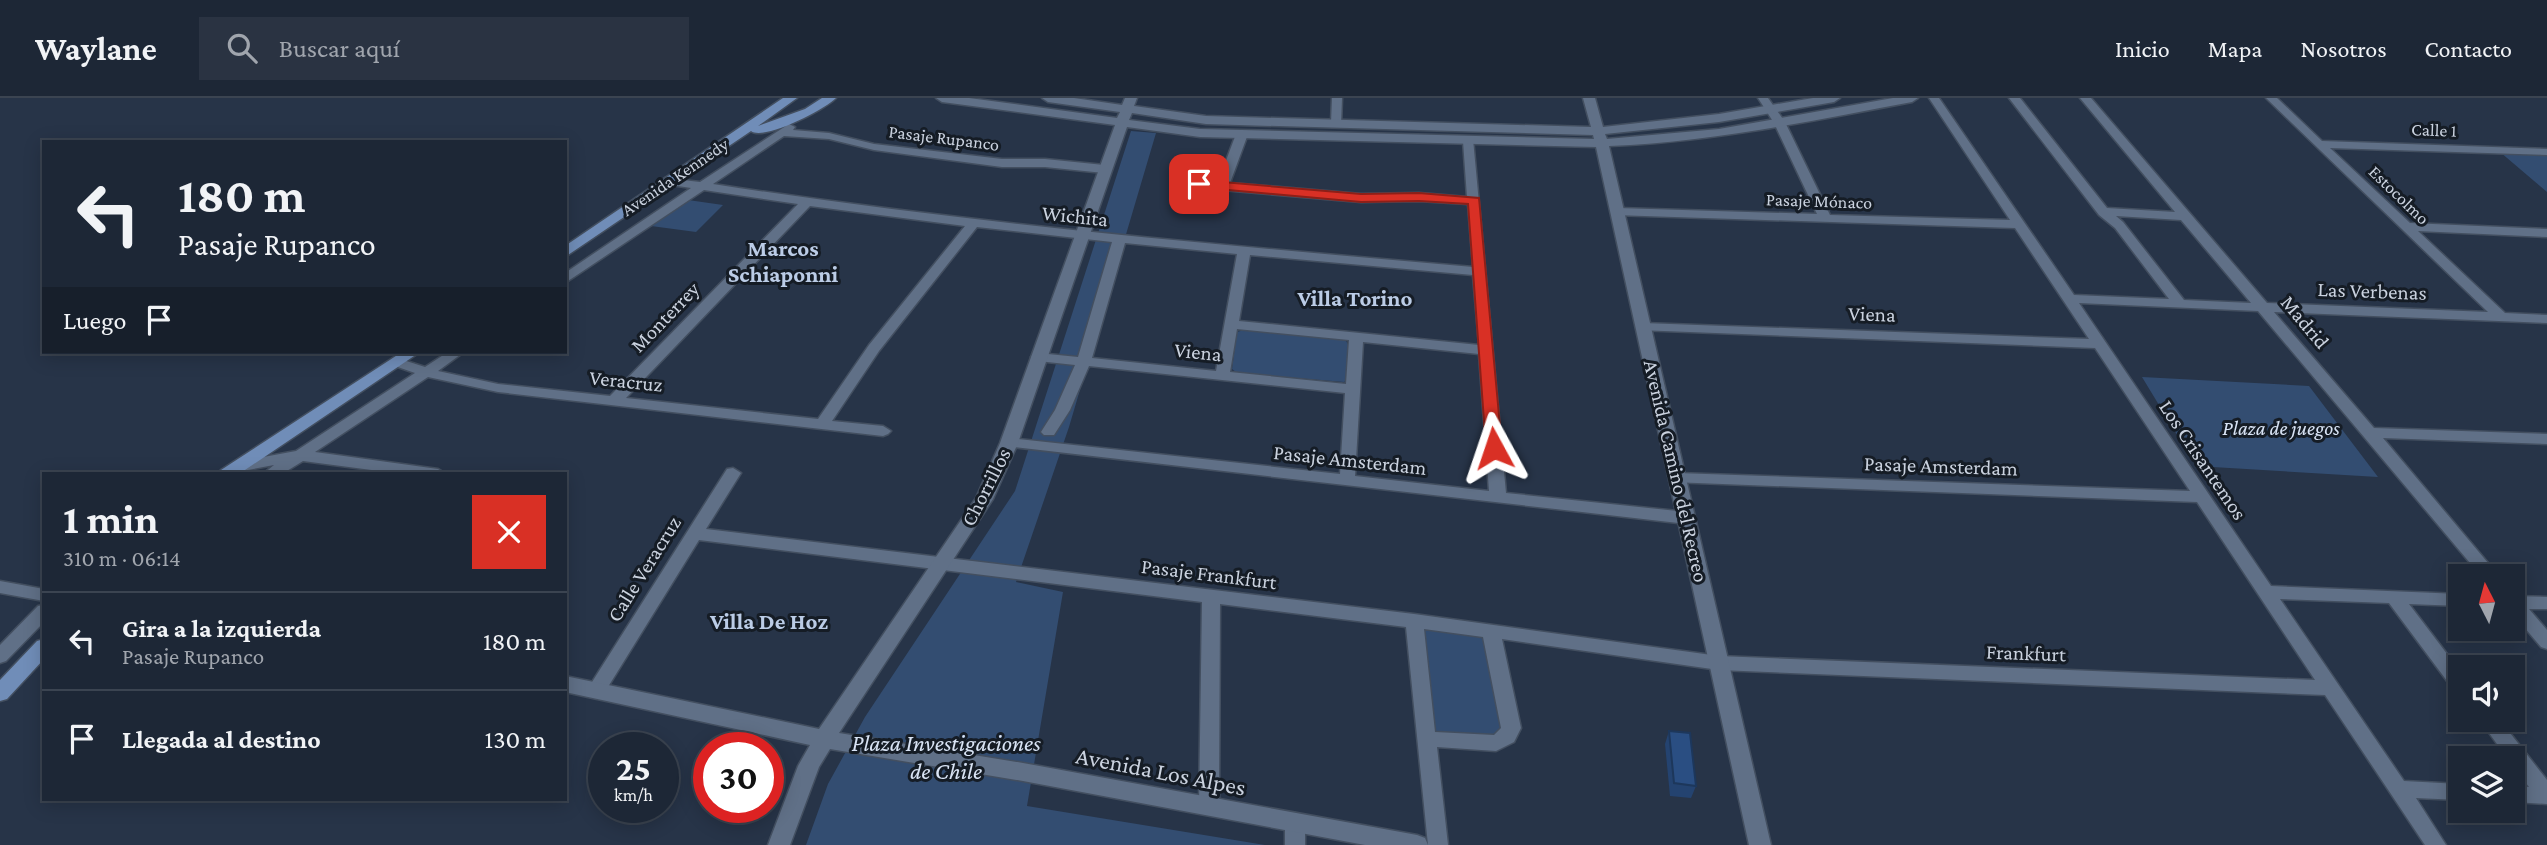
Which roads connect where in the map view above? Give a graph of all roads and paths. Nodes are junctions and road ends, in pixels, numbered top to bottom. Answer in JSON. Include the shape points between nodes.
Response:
{"nodes":[{"id":1,"x":791,"y":98,"type":"edge"},
{"id":2,"x":830,"y":98,"type":"edge"},
{"id":3,"x":942,"y":98,"type":"edge"},
{"id":4,"x":1048,"y":98,"type":"edge"},
{"id":5,"x":1337,"y":98,"type":"edge"},
{"id":6,"x":1589,"y":98,"type":"edge"},
{"id":7,"x":1834,"y":98,"type":"edge"},
{"id":8,"x":1912,"y":98,"type":"edge"},
{"id":9,"x":1934,"y":98,"type":"edge"},
{"id":10,"x":2014,"y":98,"type":"edge"},
{"id":11,"x":2085,"y":98,"type":"edge"},
{"id":12,"x":2272,"y":98,"type":"edge"},
{"id":13,"x":1766,"y":104,"type":"edge"},
{"id":14,"x":1126,"y":110,"type":"edge"},
{"id":15,"x":810,"y":113,"type":"junction"},
{"id":16,"x":1779,"y":122,"type":"junction"},
{"id":17,"x":1337,"y":124,"type":"junction"},
{"id":18,"x":782,"y":132,"type":"junction"},
{"id":19,"x":1242,"y":134,"type":"junction"},
{"id":20,"x":1599,"y":137,"type":"junction"},
{"id":21,"x":1469,"y":141,"type":"junction"},
{"id":22,"x":2319,"y":144,"type":"junction"},
{"id":23,"x":2547,"y":152,"type":"edge"},
{"id":24,"x":1104,"y":169,"type":"junction"},
{"id":25,"x":674,"y":182,"type":"junction"},
{"id":26,"x":1199,"y":184,"type":"dead end"},
{"id":27,"x":1223,"y":186,"type":"junction"},
{"id":28,"x":700,"y":187,"type":"junction"},
{"id":29,"x":1474,"y":201,"type":"junction"},
{"id":30,"x":806,"y":203,"type":"junction"},
{"id":31,"x":1618,"y":212,"type":"junction"},
{"id":32,"x":2103,"y":212,"type":"junction"},
{"id":33,"x":2185,"y":216,"type":"junction"},
{"id":34,"x":1825,"y":218,"type":"junction"},
{"id":35,"x":2019,"y":224,"type":"junction"},
{"id":36,"x":972,"y":225,"type":"junction"},
{"id":37,"x":2406,"y":227,"type":"junction"},
{"id":38,"x":2547,"y":233,"type":"edge"},
{"id":39,"x":1080,"y":236,"type":"junction"},
{"id":40,"x":1119,"y":240,"type":"junction"},
{"id":41,"x":1244,"y":251,"type":"junction"},
{"id":42,"x":567,"y":252,"type":"edge"},
{"id":43,"x":1480,"y":272,"type":"junction"},
{"id":44,"x":567,"y":278,"type":"edge"},
{"id":45,"x":2069,"y":299,"type":"junction"},
{"id":46,"x":2180,"y":304,"type":"junction"},
{"id":47,"x":2263,"y":307,"type":"junction"},
{"id":48,"x":2502,"y":317,"type":"junction"},
{"id":49,"x":2547,"y":320,"type":"edge"},
{"id":50,"x":1231,"y":324,"type":"junction"},
{"id":51,"x":1643,"y":327,"type":"junction"},
{"id":52,"x":1356,"y":337,"type":"junction"},
{"id":53,"x":2099,"y":344,"type":"junction"},
{"id":54,"x":1486,"y":350,"type":"junction"},
{"id":55,"x":409,"y":354,"type":"edge"},
{"id":56,"x":454,"y":354,"type":"edge"},
{"id":57,"x":1038,"y":356,"type":"junction"},
{"id":58,"x":1083,"y":361,"type":"junction"},
{"id":59,"x":397,"y":362,"type":"junction"},
{"id":60,"x":427,"y":373,"type":"junction"},
{"id":61,"x":1222,"y":375,"type":"junction"},
{"id":62,"x":1353,"y":388,"type":"junction"},
{"id":63,"x":614,"y":401,"type":"junction"},
{"id":64,"x":822,"y":424,"type":"junction"},
{"id":65,"x":883,"y":431,"type":"dead end"},
{"id":66,"x":1049,"y":432,"type":"dead end"},
{"id":67,"x":2370,"y":433,"type":"junction"},
{"id":68,"x":2547,"y":439,"type":"edge"},
{"id":69,"x":1009,"y":443,"type":"junction"},
{"id":70,"x":299,"y":455,"type":"junction"},
{"id":71,"x":231,"y":471,"type":"edge"},
{"id":72,"x":393,"y":471,"type":"edge"},
{"id":73,"x":274,"y":472,"type":"edge"},
{"id":74,"x":733,"y":473,"type":"dead end"},
{"id":75,"x":1678,"y":478,"type":"junction"},
{"id":76,"x":1348,"y":481,"type":"junction"},
{"id":77,"x":2203,"y":497,"type":"junction"},
{"id":78,"x":1498,"y":498,"type":"junction"},
{"id":79,"x":1687,"y":519,"type":"junction"},
{"id":80,"x":693,"y":533,"type":"junction"},
{"id":81,"x":942,"y":564,"type":"junction"},
{"id":82,"x":2481,"y":564,"type":"edge"},
{"id":83,"x":0,"y":587,"type":"edge"},
{"id":84,"x":2267,"y":592,"type":"junction"},
{"id":85,"x":42,"y":595,"type":"edge"},
{"id":86,"x":2394,"y":597,"type":"junction"},
{"id":87,"x":1210,"y":598,"type":"junction"},
{"id":88,"x":2448,"y":599,"type":"edge"},
{"id":89,"x":2525,"y":602,"type":"edge"},
{"id":90,"x":2547,"y":603,"type":"edge"},
{"id":91,"x":42,"y":613,"type":"edge"},
{"id":92,"x":2525,"y":616,"type":"edge"},
{"id":93,"x":1414,"y":621,"type":"junction"},
{"id":94,"x":1492,"y":631,"type":"junction"},
{"id":95,"x":2547,"y":642,"type":"edge"},
{"id":96,"x":42,"y":648,"type":"edge"},
{"id":97,"x":0,"y":656,"type":"edge"},
{"id":98,"x":1719,"y":663,"type":"junction"},
{"id":99,"x":2448,"y":668,"type":"edge"},
{"id":100,"x":567,"y":684,"type":"edge"},
{"id":101,"x":2331,"y":688,"type":"junction"},
{"id":102,"x":596,"y":690,"type":"junction"},
{"id":103,"x":0,"y":693,"type":"edge"},
{"id":104,"x":2498,"y":732,"type":"edge"},
{"id":105,"x":824,"y":739,"type":"junction"},
{"id":106,"x":1426,"y":739,"type":"junction"},
{"id":107,"x":2399,"y":789,"type":"junction"},
{"id":108,"x":2448,"y":791,"type":"edge"},
{"id":109,"x":2525,"y":795,"type":"edge"},
{"id":110,"x":2547,"y":796,"type":"edge"},
{"id":111,"x":1209,"y":806,"type":"junction"},
{"id":112,"x":1295,"y":822,"type":"junction"},
{"id":113,"x":779,"y":845,"type":"edge"},
{"id":114,"x":1295,"y":845,"type":"edge"},
{"id":115,"x":1417,"y":845,"type":"edge"},
{"id":116,"x":1437,"y":845,"type":"edge"},
{"id":117,"x":1760,"y":845,"type":"edge"},
{"id":118,"x":2437,"y":845,"type":"edge"}],
"edges":[{"from":1,"to":25,"type":"main road","name":"Avenida Kennedy"},
{"from":2,"to":15,"type":"main road","name":"Avenida Kennedy"},
{"from":3,"to":14,"type":"street"},
{"from":4,"to":14,"type":"street"},
{"from":5,"to":17,"type":"street"},
{"from":6,"to":20,"type":"street","name":"Avenida Camino del Recreo"},
{"from":7,"to":13,"type":"street"},
{"from":8,"to":16,"type":"street"},
{"from":9,"to":35,"type":"street","name":"Los Crisantemos"},
{"from":10,"to":32,"type":"street"},
{"from":11,"to":33,"type":"street","name":"Madrid"},
{"from":12,"to":22,"type":"street","name":"Estocolmo"},
{"from":13,"to":16,"type":"street"},
{"from":13,"to":20,"type":"street"},
{"from":14,"to":17,"type":"street","via":[[1206,120]]},
{"from":14,"to":19,"type":"street","via":[[1191,132]]},
{"from":14,"to":24,"type":"street","name":"Chorrillos"},
{"from":15,"to":18,"type":"street","name":"Avenida Kennedy"},
{"from":15,"to":25,"type":"main road","name":"Avenida Kennedy","via":[[758,130]]},
{"from":16,"to":20,"type":"street","via":[[1697,135]]},
{"from":16,"to":34,"type":"street"},
{"from":17,"to":20,"type":"street"},
{"from":18,"to":24,"type":"street","name":"Pasaje Rupanco","via":[[1002,163]]},
{"from":18,"to":28,"type":"street","name":"Avenida Kennedy"},
{"from":19,"to":21,"type":"street"},
{"from":19,"to":27,"type":"street"},
{"from":20,"to":21,"type":"street"},
{"from":20,"to":31,"type":"street","name":"Avenida Camino del Recreo"},
{"from":21,"to":29,"type":"street"},
{"from":22,"to":23,"type":"street","name":"Calle 1"},
{"from":22,"to":37,"type":"street","name":"Estocolmo"},
{"from":24,"to":39,"type":"street","name":"Chorrillos"},
{"from":25,"to":28,"type":"street","name":"Wichita"},
{"from":25,"to":42,"type":"main road","name":"Avenida Kennedy"},
{"from":26,"to":27,"type":"street"},
{"from":27,"to":29,"type":"street","via":[[1361,198]]},
{"from":28,"to":30,"type":"street","name":"Wichita"},
{"from":28,"to":44,"type":"street","name":"Avenida Kennedy"},
{"from":29,"to":43,"type":"street"},
{"from":30,"to":36,"type":"street","name":"Wichita"},
{"from":30,"to":63,"type":"street","name":"Monterrey"},
{"from":31,"to":34,"type":"street","name":"Pasaje Mónaco"},
{"from":31,"to":51,"type":"street","name":"Avenida Camino del Recreo"},
{"from":32,"to":33,"type":"street"},
{"from":32,"to":46,"type":"street","via":[[2119,225]]},
{"from":33,"to":47,"type":"street","name":"Madrid"},
{"from":34,"to":35,"type":"street","name":"Pasaje Mónaco"},
{"from":35,"to":45,"type":"street","name":"Los Crisantemos"},
{"from":36,"to":39,"type":"street","name":"Wichita"},
{"from":36,"to":64,"type":"street","via":[[874,348]]},
{"from":37,"to":38,"type":"street"},
{"from":37,"to":48,"type":"street","name":"Estocolmo"},
{"from":39,"to":40,"type":"street","name":"Wichita"},
{"from":39,"to":57,"type":"street","name":"Chorrillos"},
{"from":40,"to":41,"type":"street","name":"Wichita"},
{"from":40,"to":58,"type":"street"},
{"from":41,"to":43,"type":"street","name":"Wichita"},
{"from":41,"to":50,"type":"street"},
{"from":43,"to":54,"type":"street"},
{"from":45,"to":46,"type":"street","name":"Las Verbenas"},
{"from":45,"to":53,"type":"street","name":"Los Crisantemos"},
{"from":46,"to":47,"type":"street","name":"Las Verbenas"},
{"from":47,"to":48,"type":"street","name":"Las Verbenas"},
{"from":47,"to":67,"type":"street","name":"Madrid"},
{"from":48,"to":49,"type":"street","name":"Las Verbenas"},
{"from":50,"to":52,"type":"street","name":"Viena"},
{"from":50,"to":61,"type":"street"},
{"from":51,"to":53,"type":"street","name":"Viena"},
{"from":51,"to":75,"type":"street","name":"Avenida Camino del Recreo"},
{"from":52,"to":54,"type":"street","name":"Viena"},
{"from":52,"to":62,"type":"street"},
{"from":53,"to":77,"type":"street","name":"Los Crisantemos"},
{"from":54,"to":78,"type":"street"},
{"from":55,"to":59,"type":"main road"},
{"from":56,"to":60,"type":"street"},
{"from":57,"to":58,"type":"street","name":"Viena"},
{"from":57,"to":69,"type":"street","name":"Chorrillos"},
{"from":58,"to":61,"type":"street","name":"Viena"},
{"from":58,"to":66,"type":"street","via":[[1068,402]]},
{"from":59,"to":60,"type":"street","name":"Veracruz"},
{"from":59,"to":71,"type":"main road"},
{"from":60,"to":63,"type":"street","name":"Veracruz","via":[[498,388]]},
{"from":60,"to":70,"type":"street"},
{"from":61,"to":62,"type":"street","name":"Viena"},
{"from":62,"to":76,"type":"street"},
{"from":63,"to":64,"type":"street","name":"Veracruz"},
{"from":64,"to":65,"type":"street","name":"Veracruz"},
{"from":67,"to":68,"type":"street"},
{"from":67,"to":82,"type":"street","name":"Madrid"},
{"from":69,"to":76,"type":"street","name":"Pasaje Amsterdam"},
{"from":69,"to":81,"type":"street","name":"Chorrillos","via":[[984,499]]},
{"from":70,"to":71,"type":"street"},
{"from":70,"to":72,"type":"street"},
{"from":70,"to":73,"type":"street"},
{"from":74,"to":80,"type":"street","name":"Calle Veracruz"},
{"from":75,"to":77,"type":"street","name":"Pasaje Amsterdam"},
{"from":75,"to":79,"type":"street","name":"Avenida Camino del Recreo"},
{"from":76,"to":78,"type":"street","name":"Pasaje Amsterdam"},
{"from":77,"to":84,"type":"street","name":"Los Crisantemos"},
{"from":78,"to":79,"type":"street","name":"Pasaje Amsterdam"},
{"from":79,"to":98,"type":"street","name":"Avenida Camino del Recreo"},
{"from":80,"to":81,"type":"street","name":"Pasaje Frankfurt"},
{"from":80,"to":102,"type":"street","name":"Calle Veracruz"},
{"from":81,"to":87,"type":"street","name":"Pasaje Frankfurt"},
{"from":81,"to":105,"type":"street","name":"Chorrillos"},
{"from":83,"to":85,"type":"street"},
{"from":84,"to":86,"type":"street"},
{"from":84,"to":101,"type":"street","name":"Los Crisantemos"},
{"from":86,"to":88,"type":"street"},
{"from":86,"to":99,"type":"street"},
{"from":87,"to":93,"type":"street","name":"Pasaje Frankfurt"},
{"from":87,"to":111,"type":"street"},
{"from":89,"to":90,"type":"street"},
{"from":91,"to":97,"type":"street"},
{"from":92,"to":95,"type":"street"},
{"from":93,"to":94,"type":"street","name":"Pasaje Frankfurt"},
{"from":93,"to":106,"type":"street"},
{"from":94,"to":98,"type":"street","name":"Pasaje Frankfurt"},
{"from":94,"to":106,"type":"street","via":[[1511,728],[1507,737],[1496,743]]},
{"from":96,"to":103,"type":"main road"},
{"from":98,"to":101,"type":"street","name":"Frankfurt"},
{"from":98,"to":117,"type":"street","name":"Avenida Camino del Recreo"},
{"from":100,"to":102,"type":"street","name":"Avenida Los Alpes"},
{"from":101,"to":107,"type":"street","name":"Los Crisantemos"},
{"from":102,"to":105,"type":"street","name":"Avenida Los Alpes"},
{"from":104,"to":110,"type":"street"},
{"from":105,"to":111,"type":"street","name":"Avenida Los Alpes"},
{"from":105,"to":113,"type":"street","name":"Chorrillos"},
{"from":106,"to":116,"type":"street"},
{"from":107,"to":108,"type":"street"},
{"from":107,"to":118,"type":"street","name":"Los Crisantemos"},
{"from":109,"to":110,"type":"street"},
{"from":111,"to":112,"type":"street","name":"Avenida Los Alpes"},
{"from":112,"to":114,"type":"street"},
{"from":112,"to":115,"type":"street","name":"Avenida Los Alpes"}]}
